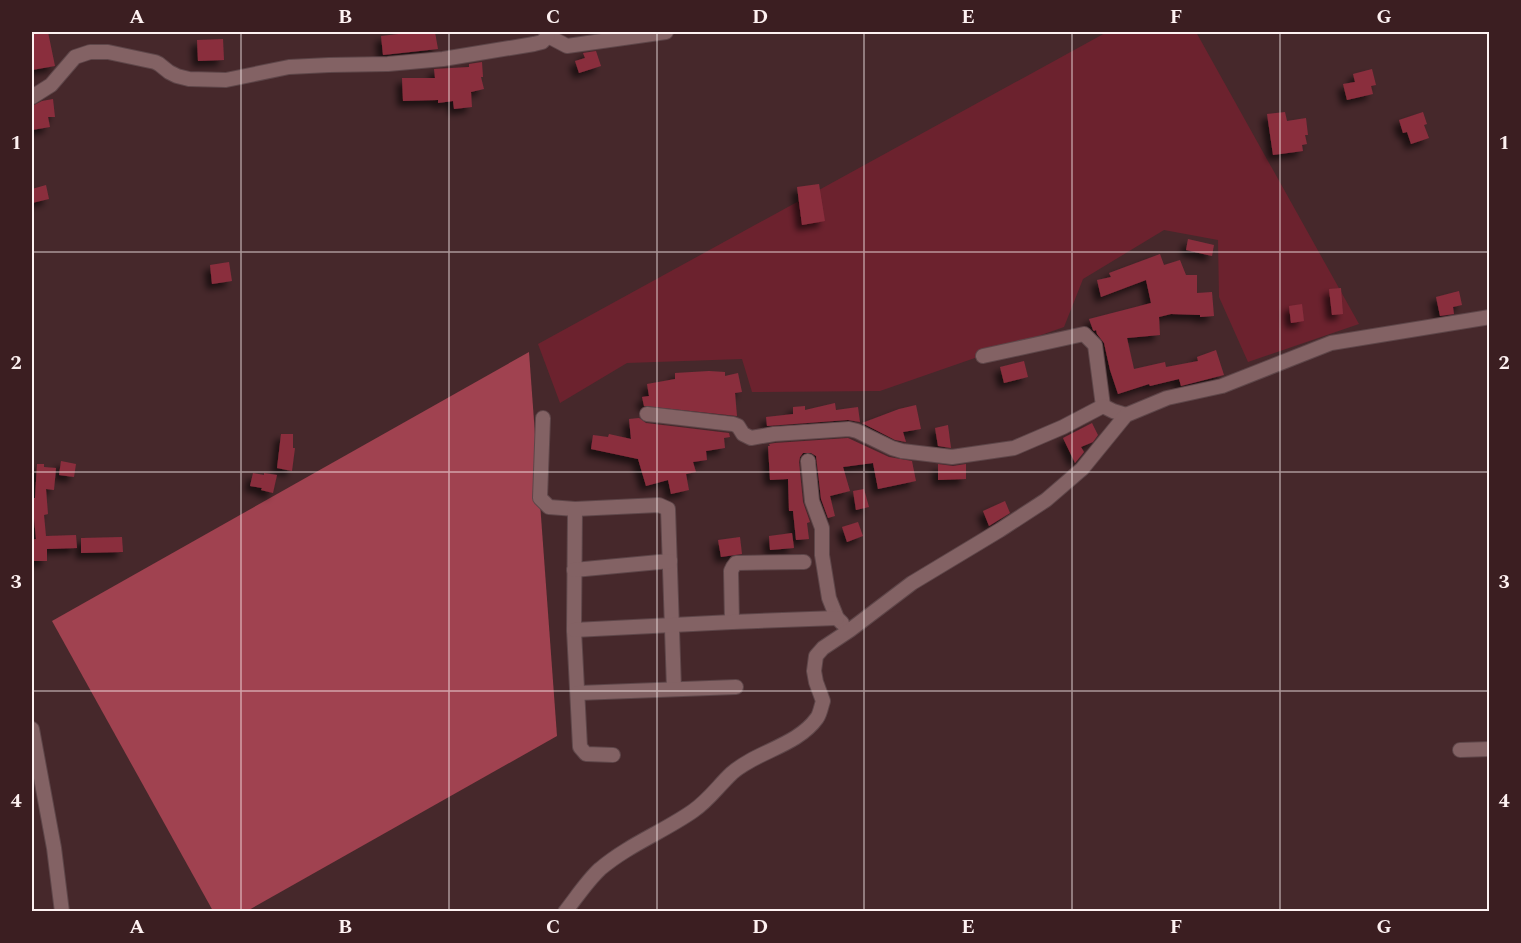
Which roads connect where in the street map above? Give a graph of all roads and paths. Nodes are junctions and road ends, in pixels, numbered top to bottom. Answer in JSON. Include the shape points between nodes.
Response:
{"nodes":[{"id":1,"x":666,"y":32,"type":"edge"},
{"id":2,"x":548,"y":34,"type":"edge"},
{"id":3,"x":32,"y":97,"type":"edge"},
{"id":4,"x":1490,"y":317,"type":"edge"},
{"id":5,"x":983,"y":356,"type":"dead end"},
{"id":6,"x":1103,"y":406,"type":"junction"},
{"id":7,"x":647,"y":414,"type":"dead end"},
{"id":8,"x":1126,"y":415,"type":"junction"},
{"id":9,"x":543,"y":418,"type":"dead end"},
{"id":10,"x":808,"y":461,"type":"dead end"},
{"id":11,"x":574,"y":509,"type":"junction"},
{"id":12,"x":670,"y":561,"type":"junction"},
{"id":13,"x":804,"y":562,"type":"dead end"},
{"id":14,"x":574,"y":570,"type":"junction"},
{"id":15,"x":837,"y":618,"type":"junction"},
{"id":16,"x":732,"y":621,"type":"junction"},
{"id":17,"x":672,"y":626,"type":"junction"},
{"id":18,"x":574,"y":630,"type":"junction"},
{"id":19,"x":850,"y":630,"type":"junction"},
{"id":20,"x":736,"y":687,"type":"dead end"},
{"id":21,"x":674,"y":689,"type":"junction"},
{"id":22,"x":578,"y":693,"type":"junction"},
{"id":23,"x":32,"y":729,"type":"edge"},
{"id":24,"x":1490,"y":749,"type":"edge"},
{"id":25,"x":1460,"y":750,"type":"dead end"},
{"id":26,"x":613,"y":755,"type":"dead end"},
{"id":27,"x":62,"y":912,"type":"edge"},
{"id":28,"x":565,"y":912,"type":"edge"}],
"edges":[{"from":1,"to":2,"type":"street","via":[[567,46]]},
{"from":2,"to":3,"type":"street","via":[[542,42],[534,44],[443,59],[289,67],[226,80],[189,79],[169,72],[159,63],[90,52],[75,57],[51,85]]},
{"from":4,"to":8,"type":"street","via":[[1331,343],[1222,386],[1167,398]]},
{"from":5,"to":6,"type":"street","via":[[1084,334],[1095,345]]},
{"from":6,"to":7,"type":"street","via":[[1014,448],[952,457],[902,451],[849,429],[751,438],[733,424]]},
{"from":6,"to":8,"type":"street"},
{"from":8,"to":19,"type":"street","via":[[1082,469],[1046,500],[912,583]]},
{"from":9,"to":11,"type":"street","via":[[540,498],[549,507]]},
{"from":10,"to":15,"type":"street","via":[[813,501],[822,528],[829,598]]},
{"from":11,"to":12,"type":"street","via":[[659,505],[668,509]]},
{"from":11,"to":14,"type":"street"},
{"from":12,"to":14,"type":"street"},
{"from":12,"to":17,"type":"street"},
{"from":13,"to":16,"type":"street","via":[[736,563],[731,571]]},
{"from":14,"to":18,"type":"street"},
{"from":15,"to":16,"type":"street"},
{"from":15,"to":19,"type":"street"},
{"from":16,"to":17,"type":"street"},
{"from":17,"to":18,"type":"street"},
{"from":17,"to":21,"type":"street"},
{"from":18,"to":22,"type":"street"},
{"from":19,"to":28,"type":"street","via":[[816,656],[814,670],[823,701],[818,717],[806,730],[751,759],[694,811],[615,858]]},
{"from":20,"to":21,"type":"street"},
{"from":21,"to":22,"type":"street"},
{"from":22,"to":26,"type":"street","via":[[580,747],[586,754]]},
{"from":23,"to":27,"type":"street"},
{"from":24,"to":25,"type":"street"}]}
